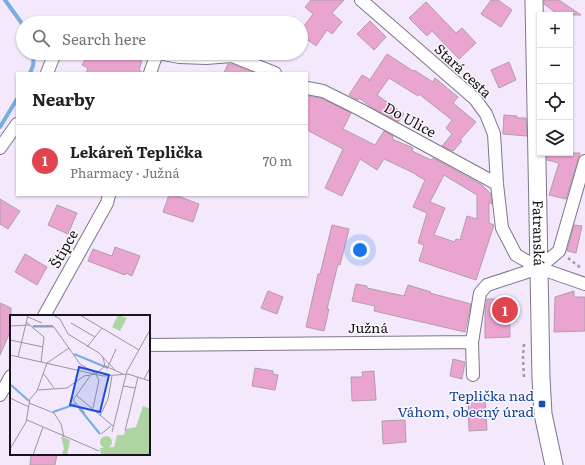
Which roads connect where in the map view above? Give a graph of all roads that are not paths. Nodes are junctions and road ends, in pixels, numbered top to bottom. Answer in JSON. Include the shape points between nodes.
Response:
{"nodes":[{"id":1,"x":361,"y":0,"type":"edge"},
{"id":2,"x":534,"y":0,"type":"edge"},
{"id":3,"x":52,"y":60,"type":"edge"},
{"id":4,"x":155,"y":60,"type":"edge"},
{"id":5,"x":242,"y":60,"type":"edge"},
{"id":6,"x":47,"y":72,"type":"edge"},
{"id":7,"x":150,"y":72,"type":"edge"},
{"id":8,"x":272,"y":72,"type":"edge"},
{"id":9,"x":308,"y":88,"type":"edge"},
{"id":10,"x":16,"y":125,"type":"edge"},
{"id":11,"x":0,"y":148,"type":"edge"},
{"id":12,"x":585,"y":161,"type":"edge"},
{"id":13,"x":497,"y":184,"type":"junction"},
{"id":14,"x":109,"y":196,"type":"edge"},
{"id":15,"x":539,"y":268,"type":"junction"},
{"id":16,"x":585,"y":284,"type":"edge"},
{"id":17,"x":45,"y":315,"type":"edge"},
{"id":18,"x":472,"y":342,"type":"junction"},
{"id":19,"x":150,"y":345,"type":"edge"},
{"id":20,"x":473,"y":375,"type":"dead end"},
{"id":21,"x":10,"y":378,"type":"edge"},
{"id":22,"x":0,"y":395,"type":"edge"},
{"id":23,"x":554,"y":465,"type":"edge"}],
"edges":[{"from":1,"to":13,"type":"street","name":"Stará cesta","via":[[475,99],[486,114],[494,134]]},
{"from":2,"to":15,"type":"main road","name":"Fatranská"},
{"from":3,"to":6,"type":"street"},
{"from":4,"to":7,"type":"street"},
{"from":5,"to":8,"type":"street"},
{"from":9,"to":13,"type":"street","name":"Do Ulice","via":[[323,91],[353,106]]},
{"from":10,"to":11,"type":"street"},
{"from":12,"to":15,"type":"street","via":[[559,251]]},
{"from":13,"to":15,"type":"street","name":"Stará cesta","via":[[502,228],[516,255]]},
{"from":14,"to":17,"type":"street","name":"Štipce"},
{"from":15,"to":16,"type":"street","name":"Stará cesta"},
{"from":15,"to":18,"type":"street","via":[[487,285],[480,293]]},
{"from":15,"to":23,"type":"main road","name":"Fatranská","via":[[543,414]]},
{"from":18,"to":19,"type":"street","name":"Južná"},
{"from":18,"to":20,"type":"street"},
{"from":21,"to":22,"type":"street"}]}
